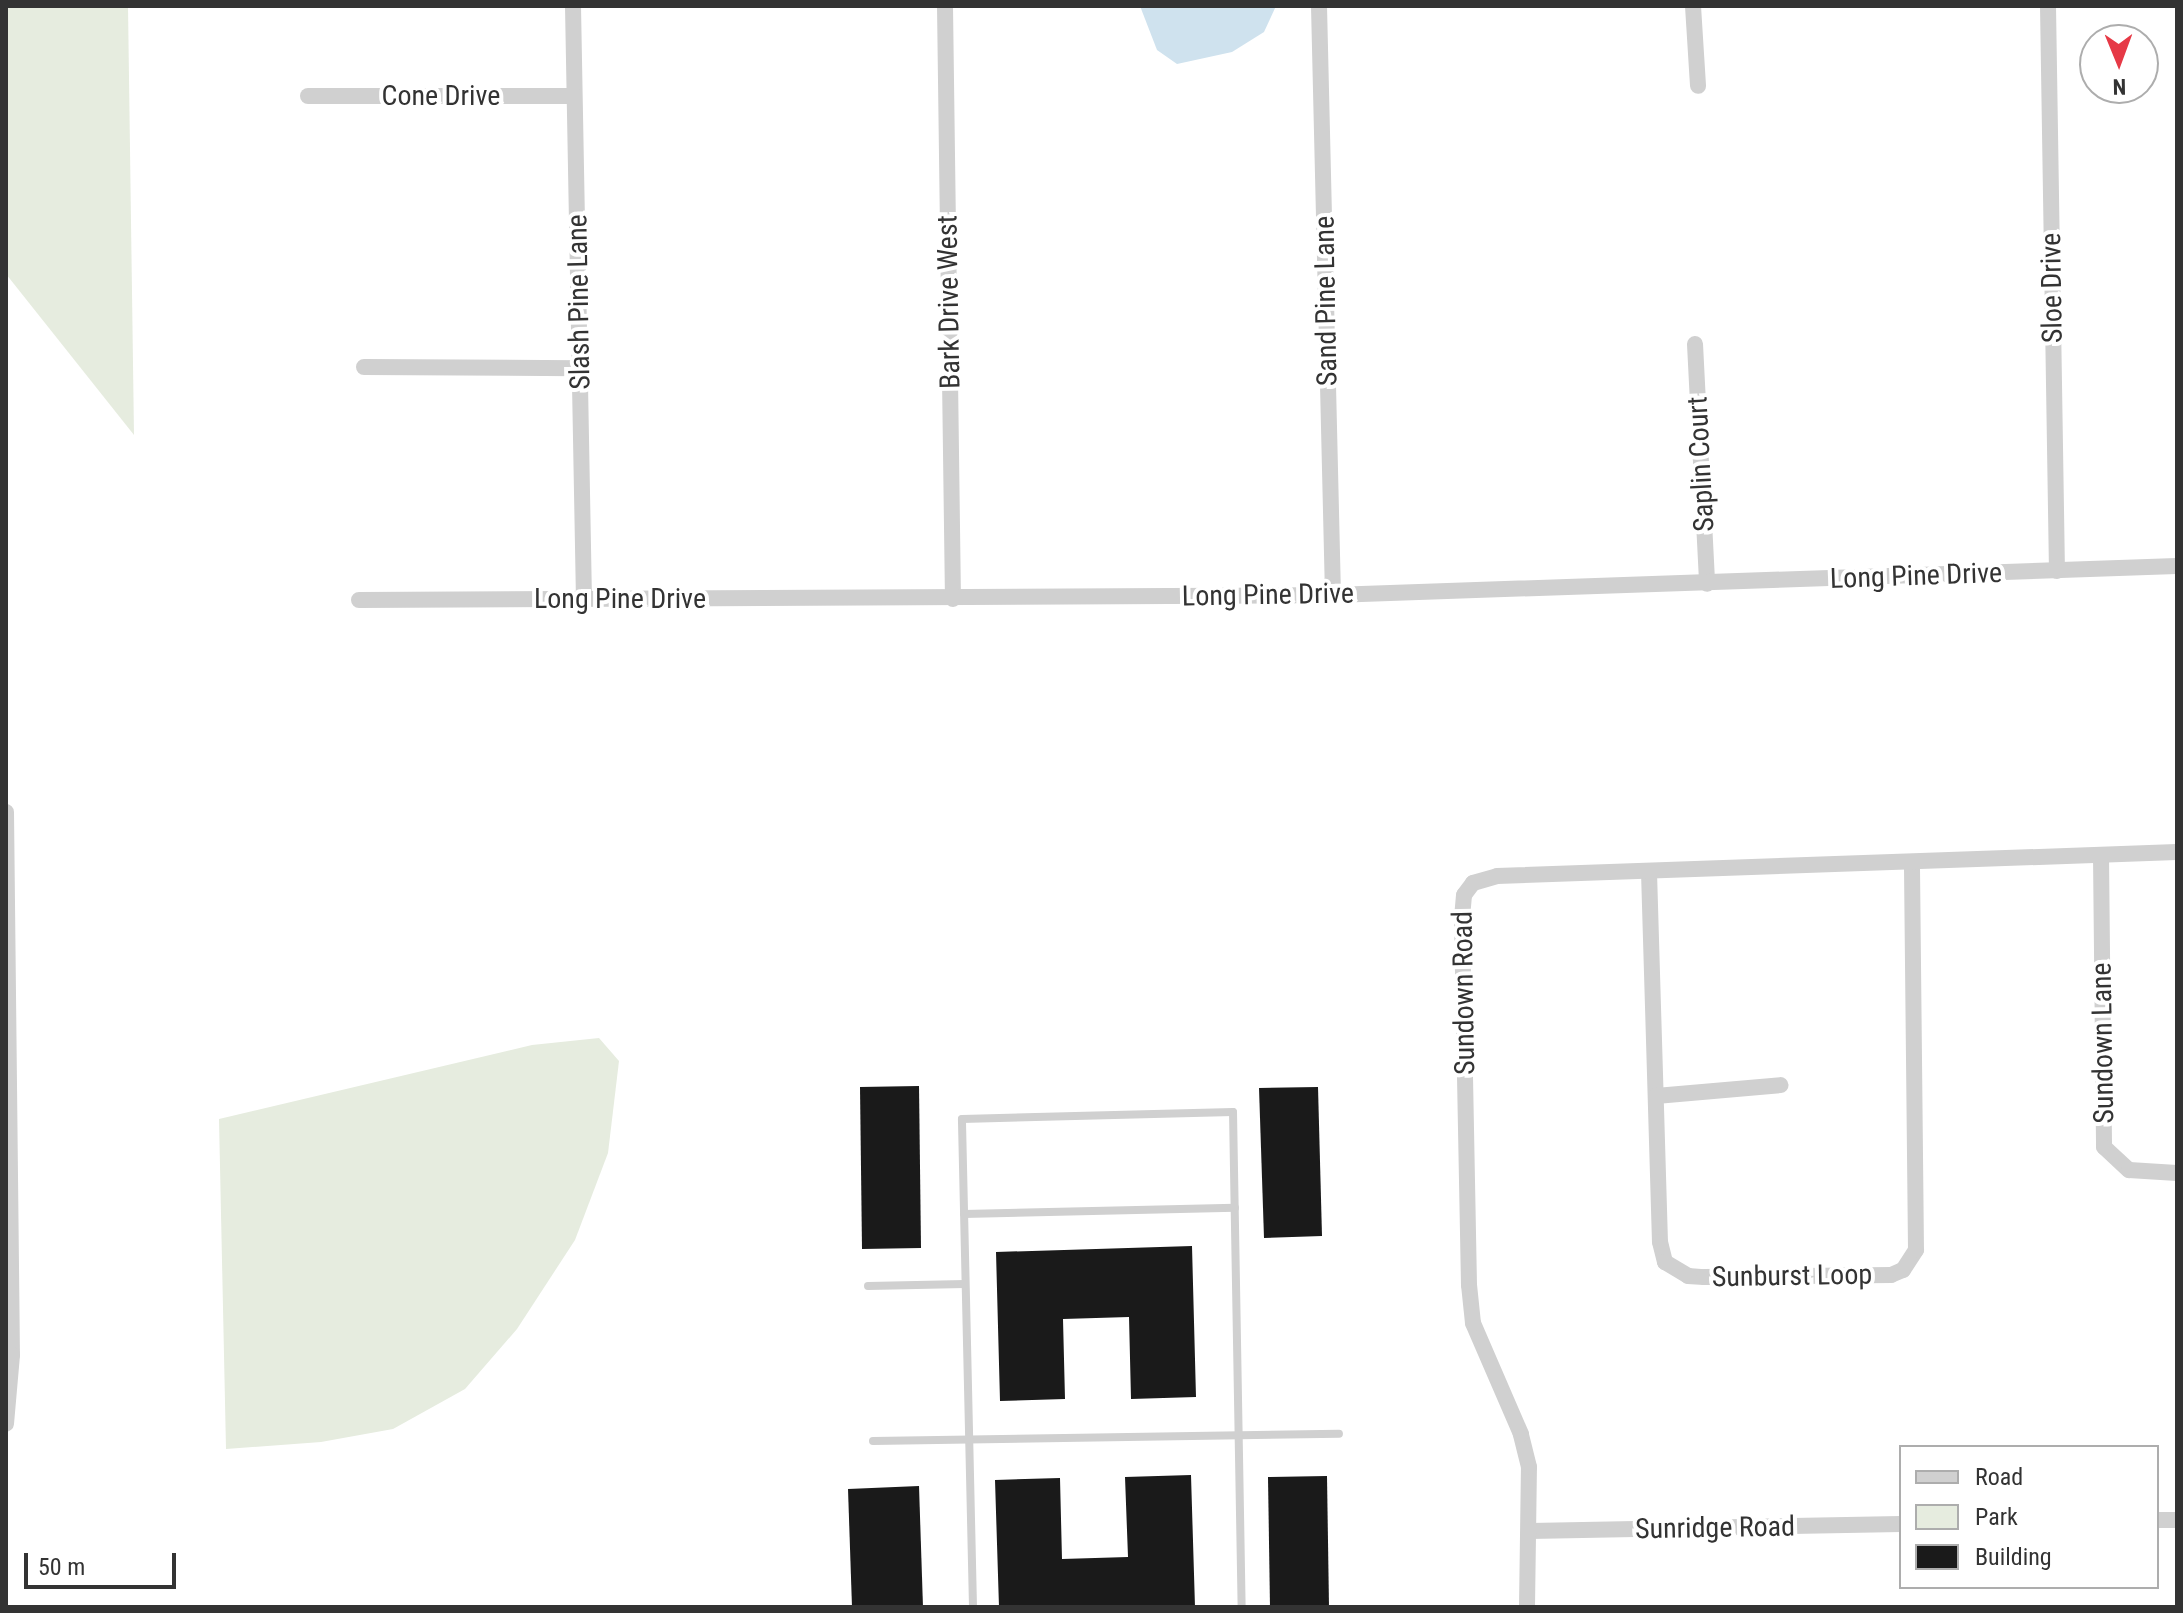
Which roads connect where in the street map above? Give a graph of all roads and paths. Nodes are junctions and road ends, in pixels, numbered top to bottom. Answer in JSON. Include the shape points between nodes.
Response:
{"nodes":[{"id":1,"x":573,"y":6,"type":"edge"},
{"id":2,"x":945,"y":6,"type":"edge"},
{"id":3,"x":1319,"y":6,"type":"edge"},
{"id":4,"x":1693,"y":6,"type":"edge"},
{"id":5,"x":2048,"y":6,"type":"edge"},
{"id":6,"x":1698,"y":86,"type":"dead end"},
{"id":7,"x":308,"y":96,"type":"dead end"},
{"id":8,"x":574,"y":96,"type":"junction"},
{"id":9,"x":1695,"y":344,"type":"dead end"},
{"id":10,"x":364,"y":367,"type":"dead end"},
{"id":11,"x":580,"y":368,"type":"junction"},
{"id":12,"x":2177,"y":566,"type":"edge"},
{"id":13,"x":2057,"y":571,"type":"junction"},
{"id":14,"x":1707,"y":584,"type":"junction"},
{"id":15,"x":1333,"y":595,"type":"junction"},
{"id":16,"x":584,"y":598,"type":"junction"},
{"id":17,"x":953,"y":599,"type":"junction"},
{"id":18,"x":359,"y":600,"type":"dead end"},
{"id":19,"x":6,"y":812,"type":"edge"},
{"id":20,"x":2177,"y":852,"type":"edge"},
{"id":21,"x":2101,"y":856,"type":"junction"},
{"id":22,"x":1912,"y":864,"type":"junction"},
{"id":23,"x":1649,"y":872,"type":"junction"},
{"id":24,"x":7,"y":991,"type":"edge"},
{"id":25,"x":1781,"y":1085,"type":"dead end"},
{"id":26,"x":1656,"y":1096,"type":"junction"},
{"id":27,"x":2177,"y":1173,"type":"edge"},
{"id":28,"x":1235,"y":1208,"type":"junction"},
{"id":29,"x":964,"y":1214,"type":"junction"},
{"id":30,"x":8,"y":1238,"type":"edge"},
{"id":31,"x":965,"y":1284,"type":"junction"},
{"id":32,"x":868,"y":1286,"type":"dead end"},
{"id":33,"x":6,"y":1424,"type":"edge"},
{"id":34,"x":1339,"y":1434,"type":"dead end"},
{"id":35,"x":1240,"y":1435,"type":"junction"},
{"id":36,"x":873,"y":1441,"type":"dead end"},
{"id":37,"x":967,"y":1441,"type":"junction"},
{"id":38,"x":1899,"y":1524,"type":"edge"},
{"id":39,"x":1530,"y":1531,"type":"junction"},
{"id":40,"x":973,"y":1607,"type":"edge"},
{"id":41,"x":1242,"y":1607,"type":"edge"},
{"id":42,"x":1527,"y":1607,"type":"edge"}],
"edges":[{"from":1,"to":8,"type":"street","name":"Slash Pine Lane"},
{"from":2,"to":17,"type":"street","name":"Bark Drive West"},
{"from":3,"to":15,"type":"street","name":"Sand Pine Lane"},
{"from":4,"to":6,"type":"street"},
{"from":5,"to":13,"type":"street","name":"Sloe Drive"},
{"from":7,"to":8,"type":"street","name":"Cone Drive"},
{"from":8,"to":11,"type":"street","name":"Slash Pine Lane"},
{"from":9,"to":14,"type":"street","name":"Saplin Court"},
{"from":10,"to":11,"type":"street"},
{"from":11,"to":16,"type":"street","name":"Slash Pine Lane"},
{"from":12,"to":13,"type":"street","name":"Long Pine Drive"},
{"from":13,"to":14,"type":"street","name":"Long Pine Drive"},
{"from":14,"to":15,"type":"street","name":"Long Pine Drive"},
{"from":15,"to":17,"type":"street","name":"Long Pine Drive"},
{"from":16,"to":17,"type":"street","name":"Long Pine Drive"},
{"from":16,"to":18,"type":"street","name":"Long Pine Drive"},
{"from":19,"to":24,"type":"street"},
{"from":20,"to":21,"type":"street","name":"Sundown Road"},
{"from":21,"to":22,"type":"street","name":"Sundown Road"},
{"from":21,"to":27,"type":"street","name":"Sundown Lane","via":[[2104,1147],[2129,1170]]},
{"from":22,"to":23,"type":"street","name":"Sundown Road"},
{"from":22,"to":26,"type":"street","name":"Sunburst Loop","via":[[1916,1250],[1903,1270],[1891,1275],[1704,1277],[1670,1268],[1660,1242]]},
{"from":23,"to":26,"type":"street","name":"Sunburst Loop"},
{"from":23,"to":39,"type":"street","name":"Sundown Road","via":[[1497,876],[1473,883],[1464,895],[1469,1285],[1483,1353],[1521,1434],[1529,1467]]},
{"from":24,"to":30,"type":"street"},
{"from":25,"to":26,"type":"street"},
{"from":28,"to":29,"type":"lane"},
{"from":28,"to":29,"type":"lane","via":[[1233,1112],[962,1119]]},
{"from":28,"to":35,"type":"lane"},
{"from":29,"to":31,"type":"lane"},
{"from":30,"to":33,"type":"street","via":[[12,1355]]},
{"from":31,"to":32,"type":"lane"},
{"from":31,"to":37,"type":"lane"},
{"from":34,"to":35,"type":"lane"},
{"from":35,"to":37,"type":"lane"},
{"from":35,"to":41,"type":"lane"},
{"from":36,"to":37,"type":"lane"},
{"from":37,"to":40,"type":"lane"},
{"from":38,"to":39,"type":"street","name":"Sunridge Road"},
{"from":39,"to":42,"type":"street","name":"Sundown Road"}]}
